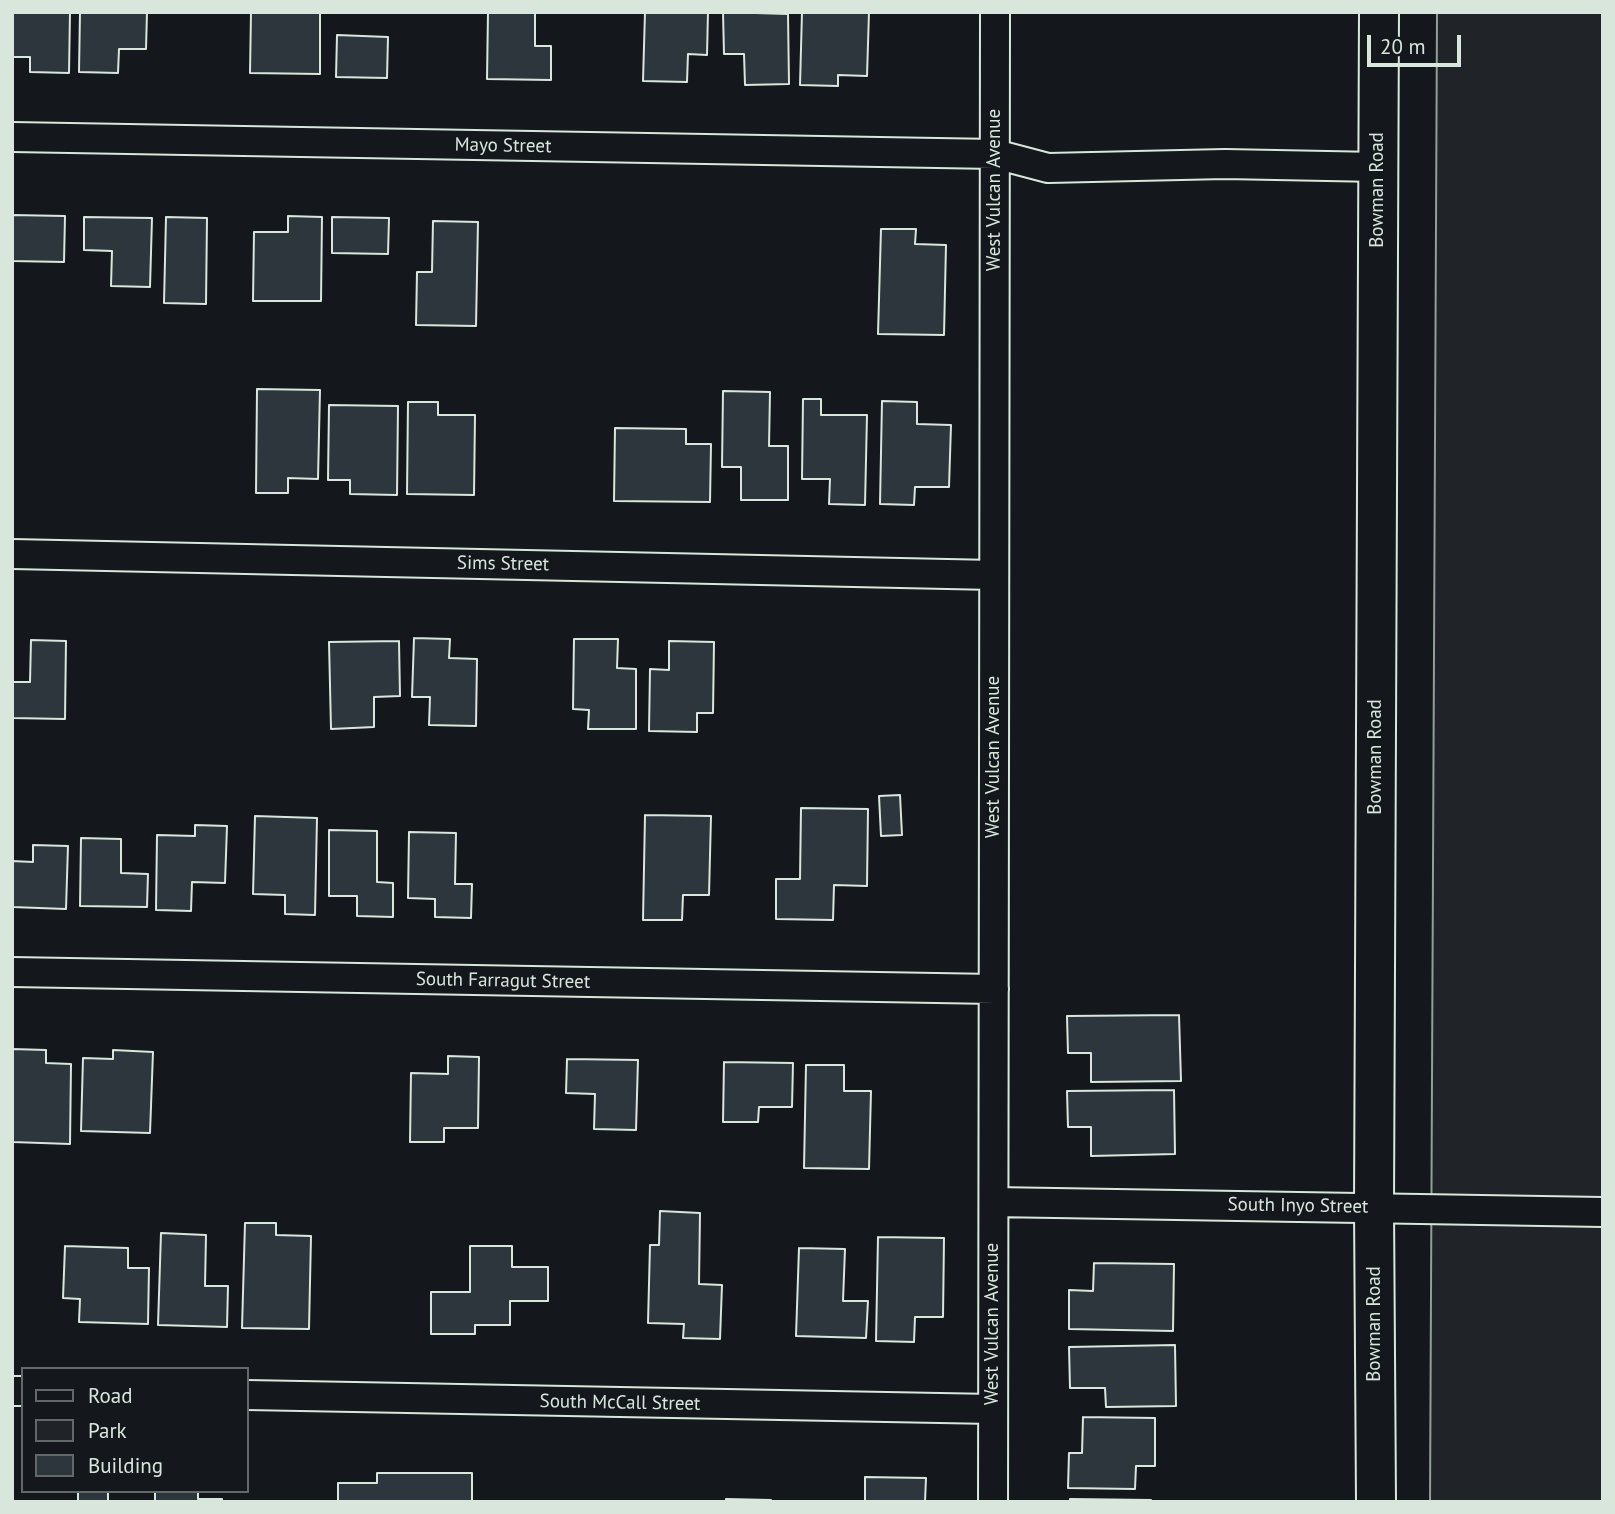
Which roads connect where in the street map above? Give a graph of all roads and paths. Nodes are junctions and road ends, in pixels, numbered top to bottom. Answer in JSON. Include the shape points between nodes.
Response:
{"nodes":[{"id":1,"x":995,"y":12,"type":"edge"},
{"id":2,"x":1379,"y":12,"type":"edge"},
{"id":3,"x":12,"y":137,"type":"edge"},
{"id":4,"x":995,"y":154,"type":"junction"},
{"id":5,"x":1378,"y":167,"type":"junction"},
{"id":6,"x":12,"y":554,"type":"edge"},
{"id":7,"x":994,"y":575,"type":"junction"},
{"id":8,"x":12,"y":972,"type":"edge"},
{"id":9,"x":993,"y":989,"type":"junction"},
{"id":10,"x":993,"y":1202,"type":"junction"},
{"id":11,"x":1374,"y":1208,"type":"junction"},
{"id":12,"x":1603,"y":1212,"type":"edge"},
{"id":13,"x":248,"y":1395,"type":"edge"},
{"id":14,"x":993,"y":1409,"type":"junction"},
{"id":15,"x":993,"y":1502,"type":"edge"},
{"id":16,"x":1376,"y":1502,"type":"edge"}],
"edges":[{"from":1,"to":4,"type":"street","name":"West Vulcan Avenue"},
{"from":2,"to":5,"type":"main road","name":"Bowman Road"},
{"from":3,"to":4,"type":"street","name":"Mayo Street"},
{"from":4,"to":5,"type":"street","name":"Mayo Street","via":[[1048,168]]},
{"from":4,"to":7,"type":"street","name":"West Vulcan Avenue"},
{"from":5,"to":11,"type":"main road","name":"Bowman Road"},
{"from":6,"to":7,"type":"street","name":"Sims Street"},
{"from":7,"to":9,"type":"street","name":"West Vulcan Avenue"},
{"from":8,"to":9,"type":"street","name":"South Farragut Street"},
{"from":9,"to":10,"type":"street","name":"West Vulcan Avenue"},
{"from":10,"to":11,"type":"street","name":"South Inyo Street"},
{"from":10,"to":14,"type":"street","name":"West Vulcan Avenue"},
{"from":11,"to":12,"type":"street","name":"South Inyo Street"},
{"from":11,"to":16,"type":"main road","name":"Bowman Road"},
{"from":13,"to":14,"type":"street","name":"South McCall Street"},
{"from":14,"to":15,"type":"street","name":"West Vulcan Avenue"}]}
